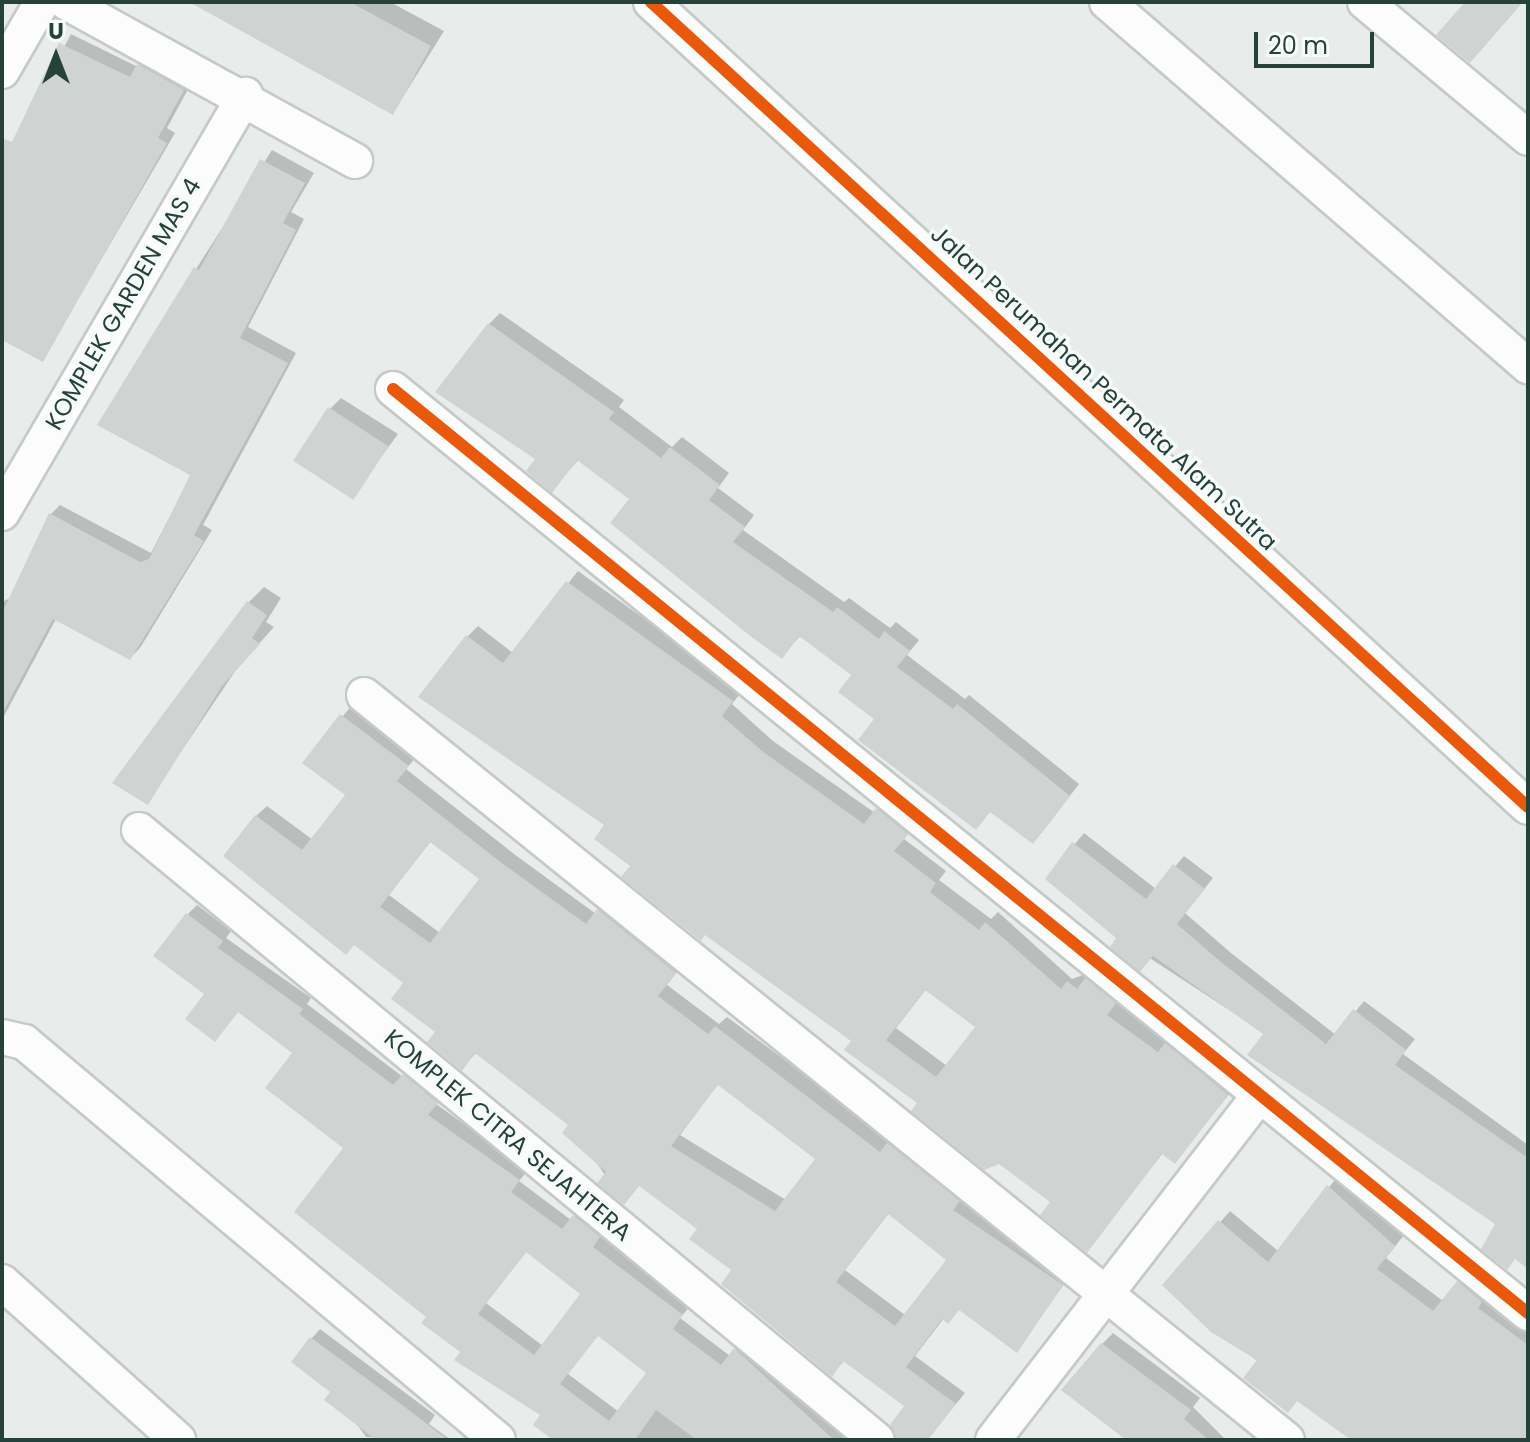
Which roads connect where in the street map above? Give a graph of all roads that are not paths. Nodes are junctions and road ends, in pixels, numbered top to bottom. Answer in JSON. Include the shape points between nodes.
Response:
{"nodes":[{"id":1,"x":42,"y":2,"type":"edge"},
{"id":2,"x":66,"y":2,"type":"edge"},
{"id":3,"x":651,"y":2,"type":"edge"},
{"id":4,"x":1107,"y":2,"type":"edge"},
{"id":5,"x":1365,"y":2,"type":"edge"},
{"id":6,"x":2,"y":71,"type":"edge"},
{"id":7,"x":245,"y":95,"type":"junction"},
{"id":8,"x":1528,"y":138,"type":"edge"},
{"id":9,"x":355,"y":161,"type":"dead end"},
{"id":10,"x":1528,"y":366,"type":"edge"},
{"id":11,"x":393,"y":389,"type":"dead end"},
{"id":12,"x":2,"y":513,"type":"edge"},
{"id":13,"x":364,"y":695,"type":"dead end"},
{"id":14,"x":1528,"y":807,"type":"edge"},
{"id":15,"x":139,"y":830,"type":"dead end"},
{"id":16,"x":2,"y":1037,"type":"edge"},
{"id":17,"x":1260,"y":1095,"type":"junction"},
{"id":18,"x":2,"y":1282,"type":"edge"},
{"id":19,"x":1106,"y":1294,"type":"junction"},
{"id":20,"x":1528,"y":1313,"type":"edge"},
{"id":21,"x":178,"y":1440,"type":"edge"},
{"id":22,"x":498,"y":1440,"type":"edge"},
{"id":23,"x":877,"y":1440,"type":"edge"},
{"id":24,"x":993,"y":1440,"type":"edge"},
{"id":25,"x":1287,"y":1440,"type":"edge"}],
"edges":[{"from":1,"to":6,"type":"street"},
{"from":2,"to":7,"type":"street"},
{"from":3,"to":14,"type":"street","name":"Jalan Perumahan Permata Alam Sutra"},
{"from":4,"to":10,"type":"street"},
{"from":5,"to":8,"type":"street"},
{"from":7,"to":9,"type":"street"},
{"from":7,"to":12,"type":"street","name":"KOMPLEK GARDEN MAS 4"},
{"from":11,"to":17,"type":"street"},
{"from":13,"to":19,"type":"street"},
{"from":15,"to":23,"type":"street","name":"KOMPLEK CITRA SEJAHTERA"},
{"from":16,"to":22,"type":"street","via":[[24,1042]]},
{"from":17,"to":19,"type":"street"},
{"from":17,"to":20,"type":"street"},
{"from":18,"to":21,"type":"street"},
{"from":19,"to":24,"type":"street"},
{"from":19,"to":25,"type":"street"}]}
